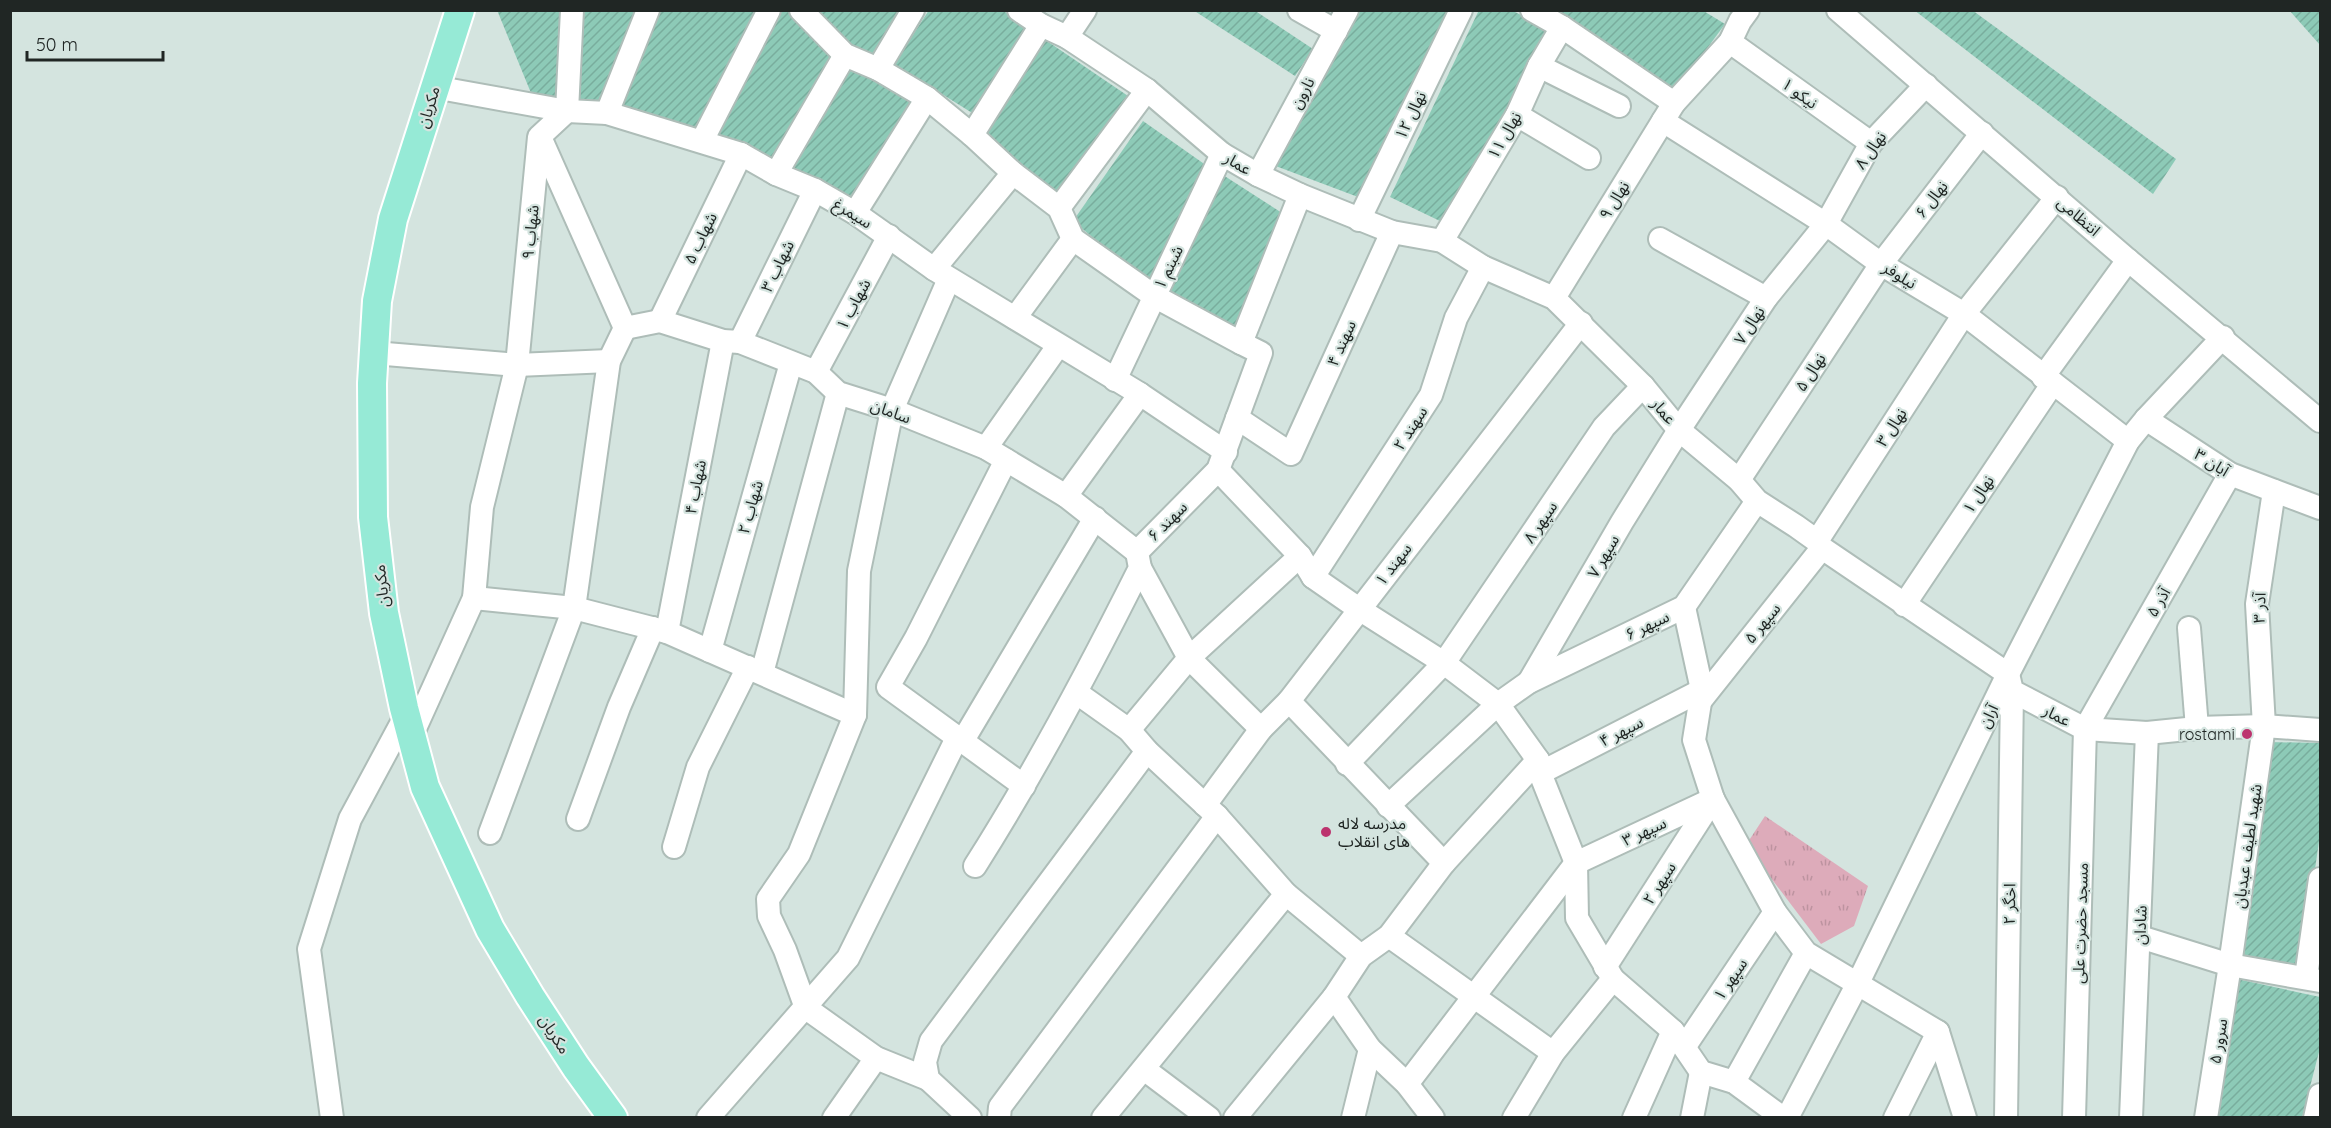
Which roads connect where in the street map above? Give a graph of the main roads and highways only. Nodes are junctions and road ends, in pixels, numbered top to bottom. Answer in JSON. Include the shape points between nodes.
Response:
{"nodes":[{"id":1,"x":460,"y":10,"type":"edge"},
{"id":2,"x":613,"y":1118,"type":"edge"}],
"edges":[{"from":1,"to":2,"type":"main road","name":"مکریان","via":[[393,219],[376,301],[373,517],[384,614],[424,788],[490,929],[576,1067]]}]}
